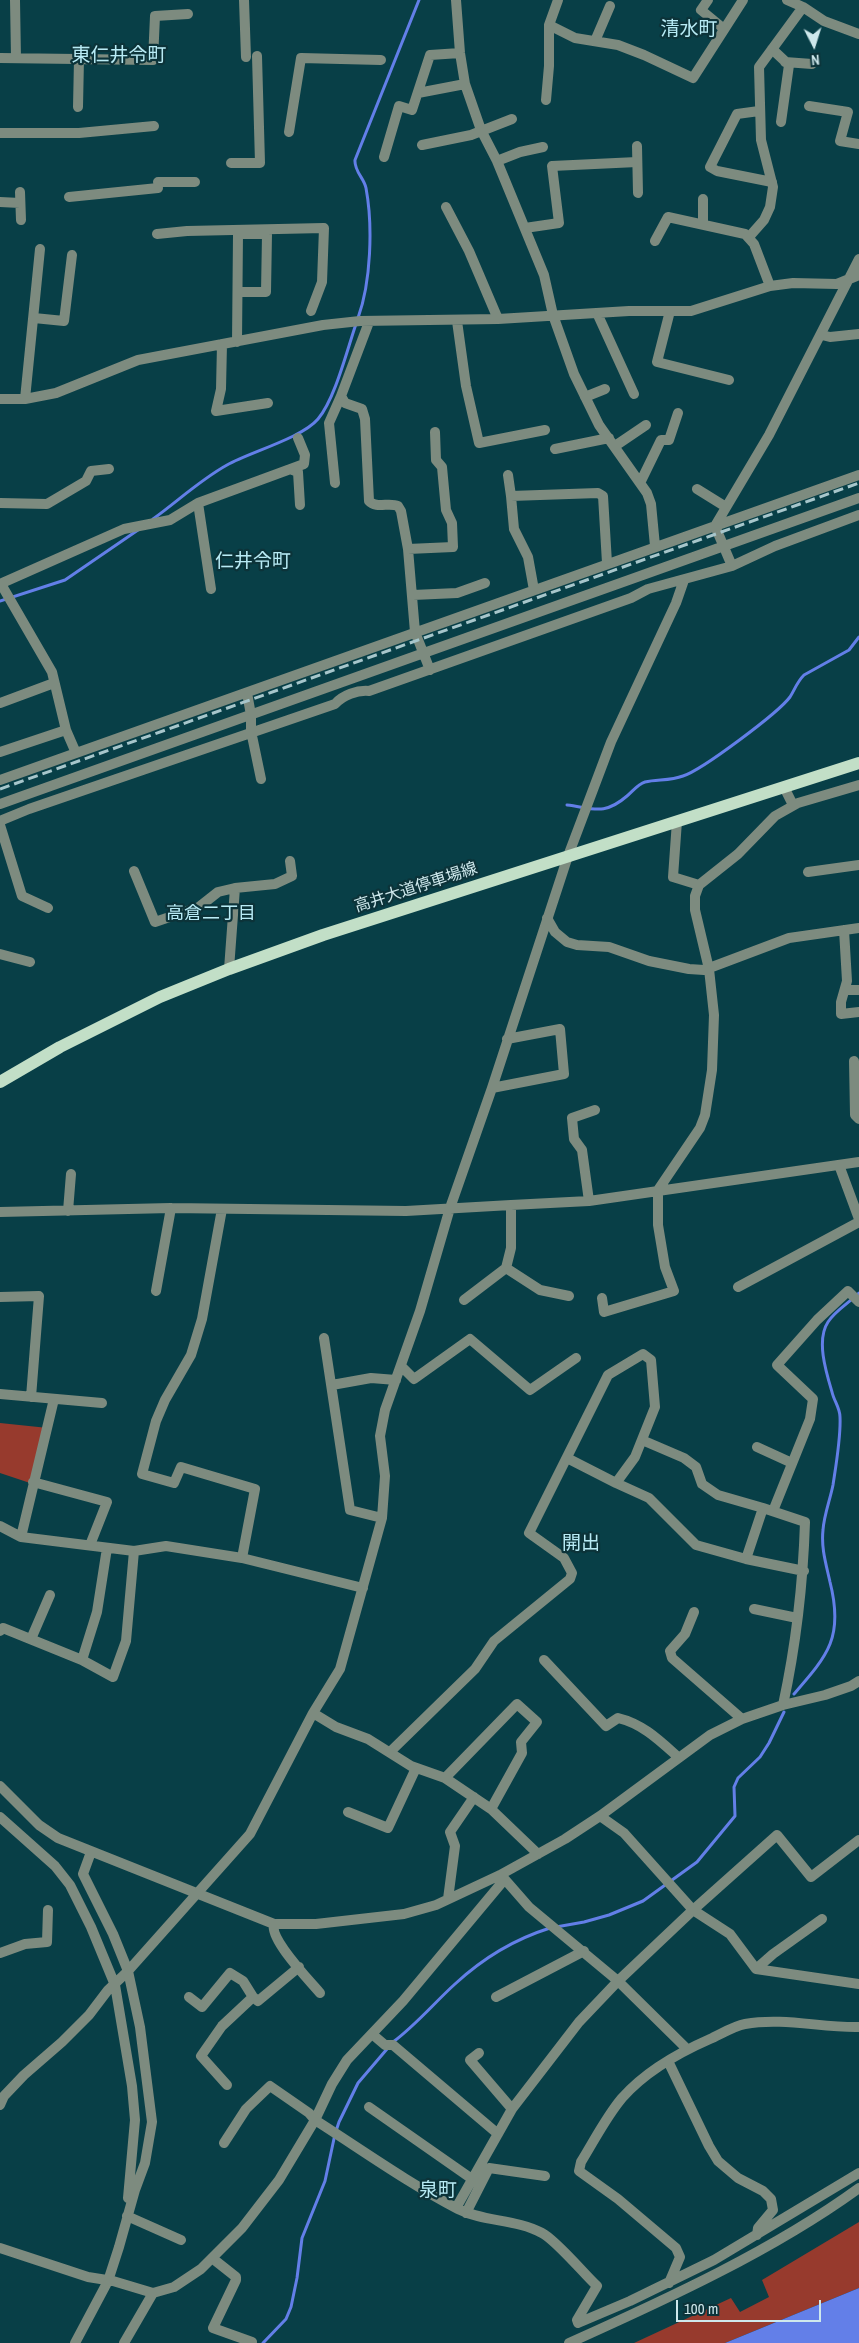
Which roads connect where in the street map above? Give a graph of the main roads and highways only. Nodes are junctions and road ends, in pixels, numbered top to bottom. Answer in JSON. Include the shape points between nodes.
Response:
{"nodes":[{"id":1,"x":859,"y":763,"type":"edge"},
{"id":2,"x":0,"y":1082,"type":"edge"}],
"edges":[{"from":1,"to":2,"type":"main road","name":"高井大道停車場線","via":[[324,935],[229,969],[160,997],[68,1043]]}]}
